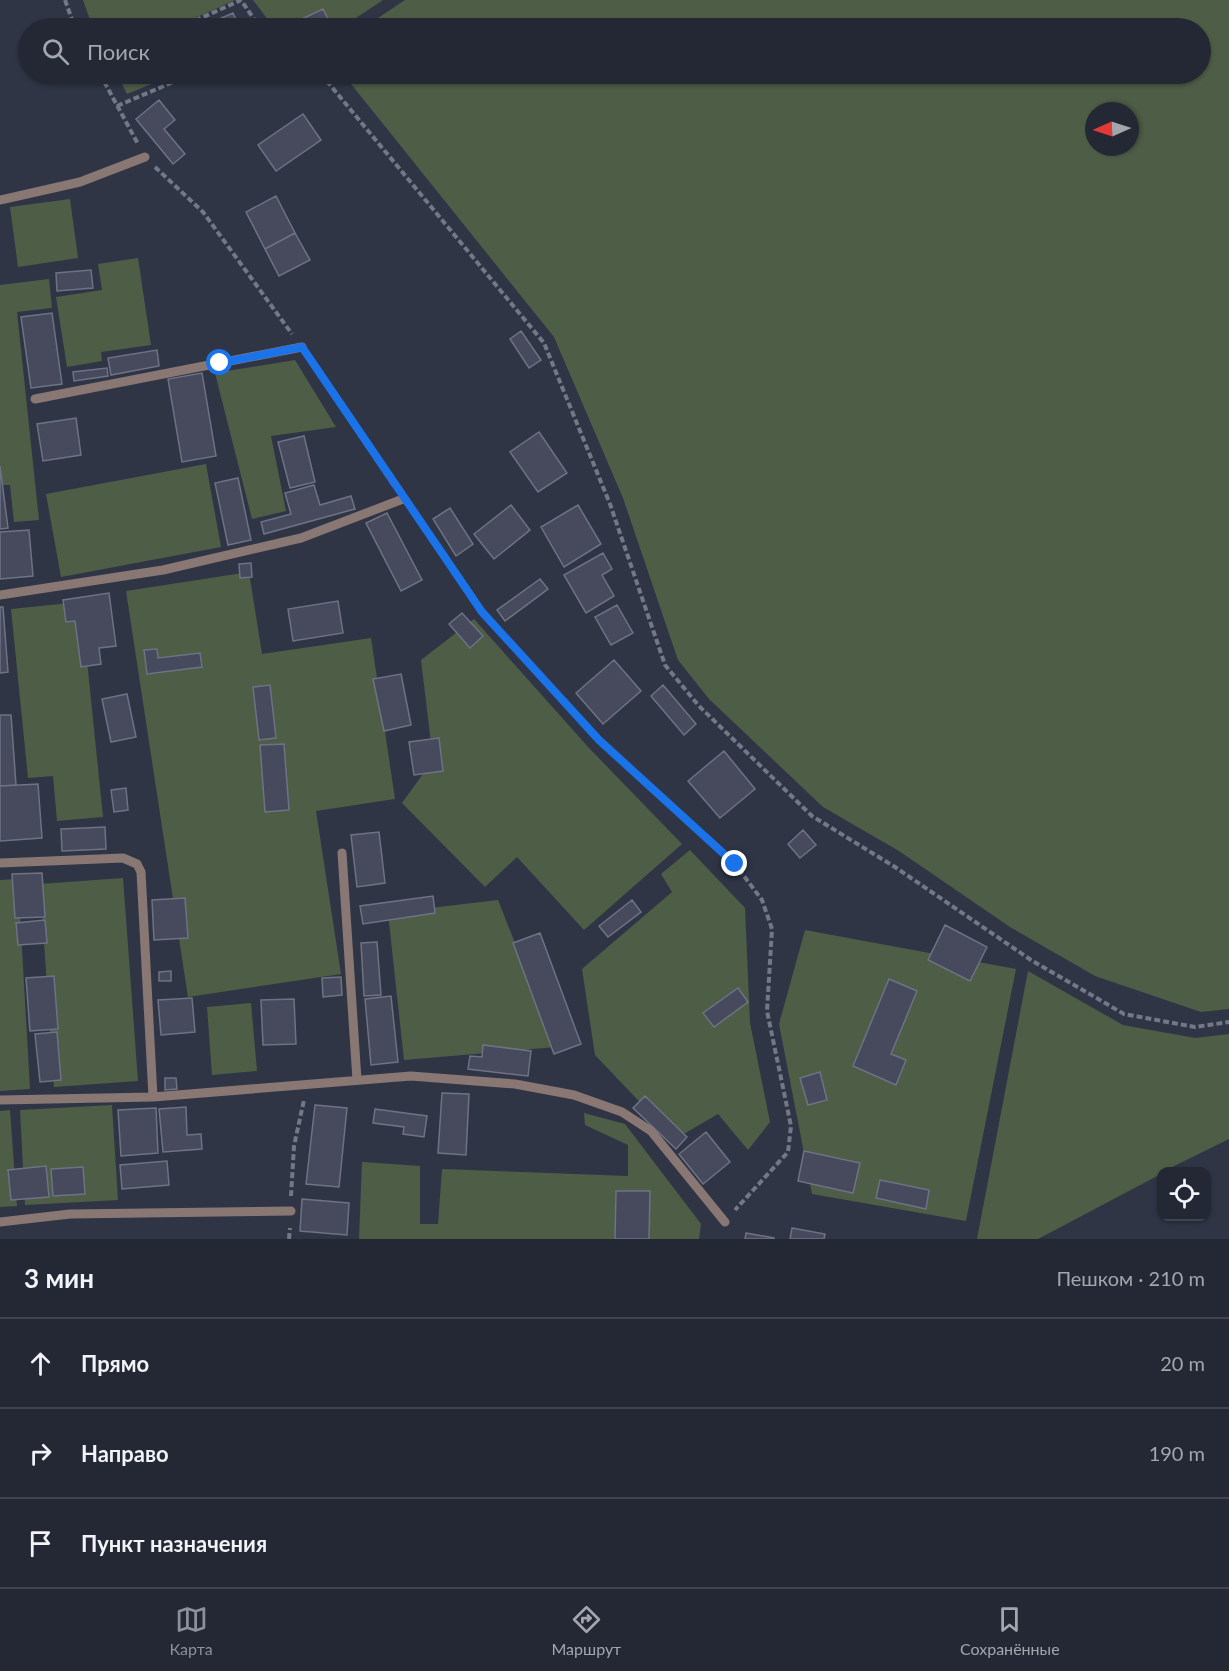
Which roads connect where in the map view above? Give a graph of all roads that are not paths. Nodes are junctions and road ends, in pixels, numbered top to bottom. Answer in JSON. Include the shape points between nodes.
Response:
{"nodes":[{"id":1,"x":145,"y":157,"type":"road end"},
{"id":2,"x":0,"y":200,"type":"edge"},
{"id":3,"x":302,"y":347,"type":"road end"},
{"id":4,"x":35,"y":399,"type":"dead end"},
{"id":5,"x":403,"y":499,"type":"road end"},
{"id":6,"x":0,"y":595,"type":"edge"},
{"id":7,"x":342,"y":853,"type":"dead end"},
{"id":8,"x":0,"y":863,"type":"edge"},
{"id":9,"x":357,"y":1080,"type":"junction"},
{"id":10,"x":153,"y":1097,"type":"junction"},
{"id":11,"x":0,"y":1100,"type":"edge"},
{"id":12,"x":291,"y":1211,"type":"road end"},
{"id":13,"x":0,"y":1222,"type":"edge"},
{"id":14,"x":725,"y":1222,"type":"road end"}],
"edges":[{"from":1,"to":2,"type":"lane","via":[[80,182]]},
{"from":3,"to":4,"type":"lane"},
{"from":5,"to":6,"type":"lane","via":[[301,538],[163,570]]},
{"from":7,"to":9,"type":"lane"},
{"from":8,"to":10,"type":"lane","via":[[123,858],[137,864],[141,872]]},
{"from":9,"to":10,"type":"lane"},
{"from":9,"to":14,"type":"lane","via":[[411,1076],[515,1084],[574,1095],[622,1112],[651,1131]]},
{"from":10,"to":11,"type":"lane"},
{"from":12,"to":13,"type":"lane","via":[[70,1214]]}]}
